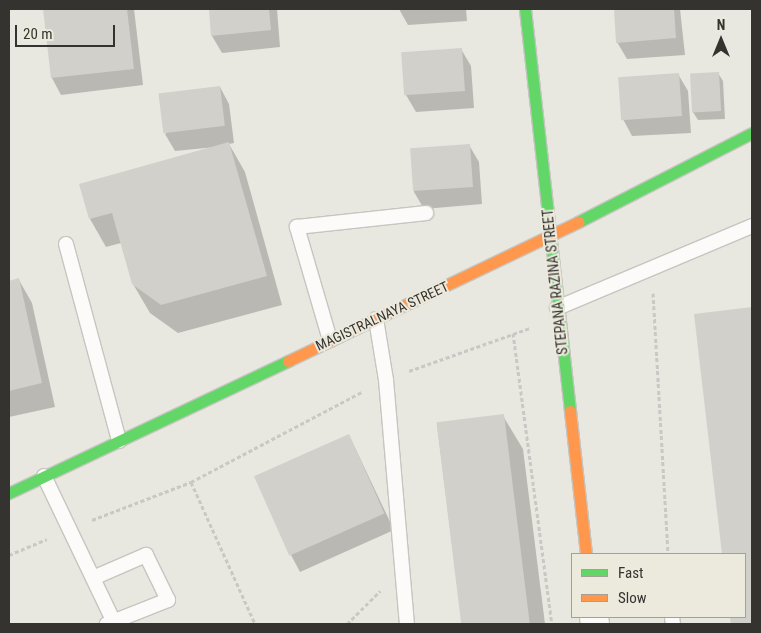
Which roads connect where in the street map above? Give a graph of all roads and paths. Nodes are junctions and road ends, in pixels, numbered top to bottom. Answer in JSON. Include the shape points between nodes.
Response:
{"nodes":[{"id":1,"x":525,"y":9,"type":"edge"},
{"id":2,"x":752,"y":134,"type":"edge"},
{"id":3,"x":426,"y":213,"type":"dead end"},
{"id":4,"x":752,"y":226,"type":"edge"},
{"id":5,"x":551,"y":236,"type":"junction"},
{"id":6,"x":66,"y":244,"type":"dead end"},
{"id":7,"x":652,"y":288,"type":"dead end"},
{"id":8,"x":557,"y":308,"type":"junction"},
{"id":9,"x":376,"y":319,"type":"junction"},
{"id":10,"x":513,"y":333,"type":"dead end"},
{"id":11,"x":330,"y":340,"type":"junction"},
{"id":12,"x":386,"y":380,"type":"junction"},
{"id":13,"x":119,"y":441,"type":"junction"},
{"id":14,"x":44,"y":476,"type":"junction"},
{"id":15,"x":191,"y":482,"type":"junction"},
{"id":16,"x":9,"y":493,"type":"edge"},
{"id":17,"x":70,"y":529,"type":"junction"},
{"id":18,"x":586,"y":548,"type":"edge"},
{"id":19,"x":599,"y":553,"type":"edge"},
{"id":20,"x":668,"y":553,"type":"edge"},
{"id":21,"x":9,"y":555,"type":"edge"},
{"id":22,"x":402,"y":569,"type":"junction"},
{"id":23,"x":93,"y":578,"type":"junction"},
{"id":24,"x":112,"y":623,"type":"edge"},
{"id":25,"x":255,"y":624,"type":"edge"},
{"id":26,"x":347,"y":624,"type":"edge"},
{"id":27,"x":407,"y":624,"type":"edge"},
{"id":28,"x":552,"y":624,"type":"edge"}],
"edges":[{"from":1,"to":5,"type":"street","name":"STEPANA RAZINA STREET"},
{"from":2,"to":5,"type":"street","name":"MAGISTRALNAYA STREET"},
{"from":3,"to":11,"type":"lane","via":[[297,227]]},
{"from":4,"to":8,"type":"lane"},
{"from":5,"to":8,"type":"street","name":"STEPANA RAZINA STREET"},
{"from":5,"to":9,"type":"street","name":"MAGISTRALNAYA STREET"},
{"from":6,"to":13,"type":"lane"},
{"from":7,"to":20,"type":"path"},
{"from":8,"to":18,"type":"street","name":"STEPANA RAZINA STREET"},
{"from":9,"to":11,"type":"street","name":"MAGISTRALNAYA STREET"},
{"from":9,"to":12,"type":"lane"},
{"from":10,"to":28,"type":"path"},
{"from":11,"to":13,"type":"street","name":"MAGISTRALNAYA STREET"},
{"from":12,"to":15,"type":"path"},
{"from":12,"to":22,"type":"lane"},
{"from":13,"to":14,"type":"street","name":"MAGISTRALNAYA STREET"},
{"from":14,"to":16,"type":"street","name":"MAGISTRALNAYA STREET"},
{"from":14,"to":17,"type":"lane"},
{"from":15,"to":17,"type":"path"},
{"from":15,"to":25,"type":"path"},
{"from":17,"to":21,"type":"path"},
{"from":17,"to":23,"type":"lane"},
{"from":18,"to":19,"type":"lane"},
{"from":22,"to":26,"type":"path"},
{"from":22,"to":27,"type":"lane"},
{"from":23,"to":24,"type":"lane"},
{"from":23,"to":24,"type":"lane","via":[[146,555],[168,600]]}]}
